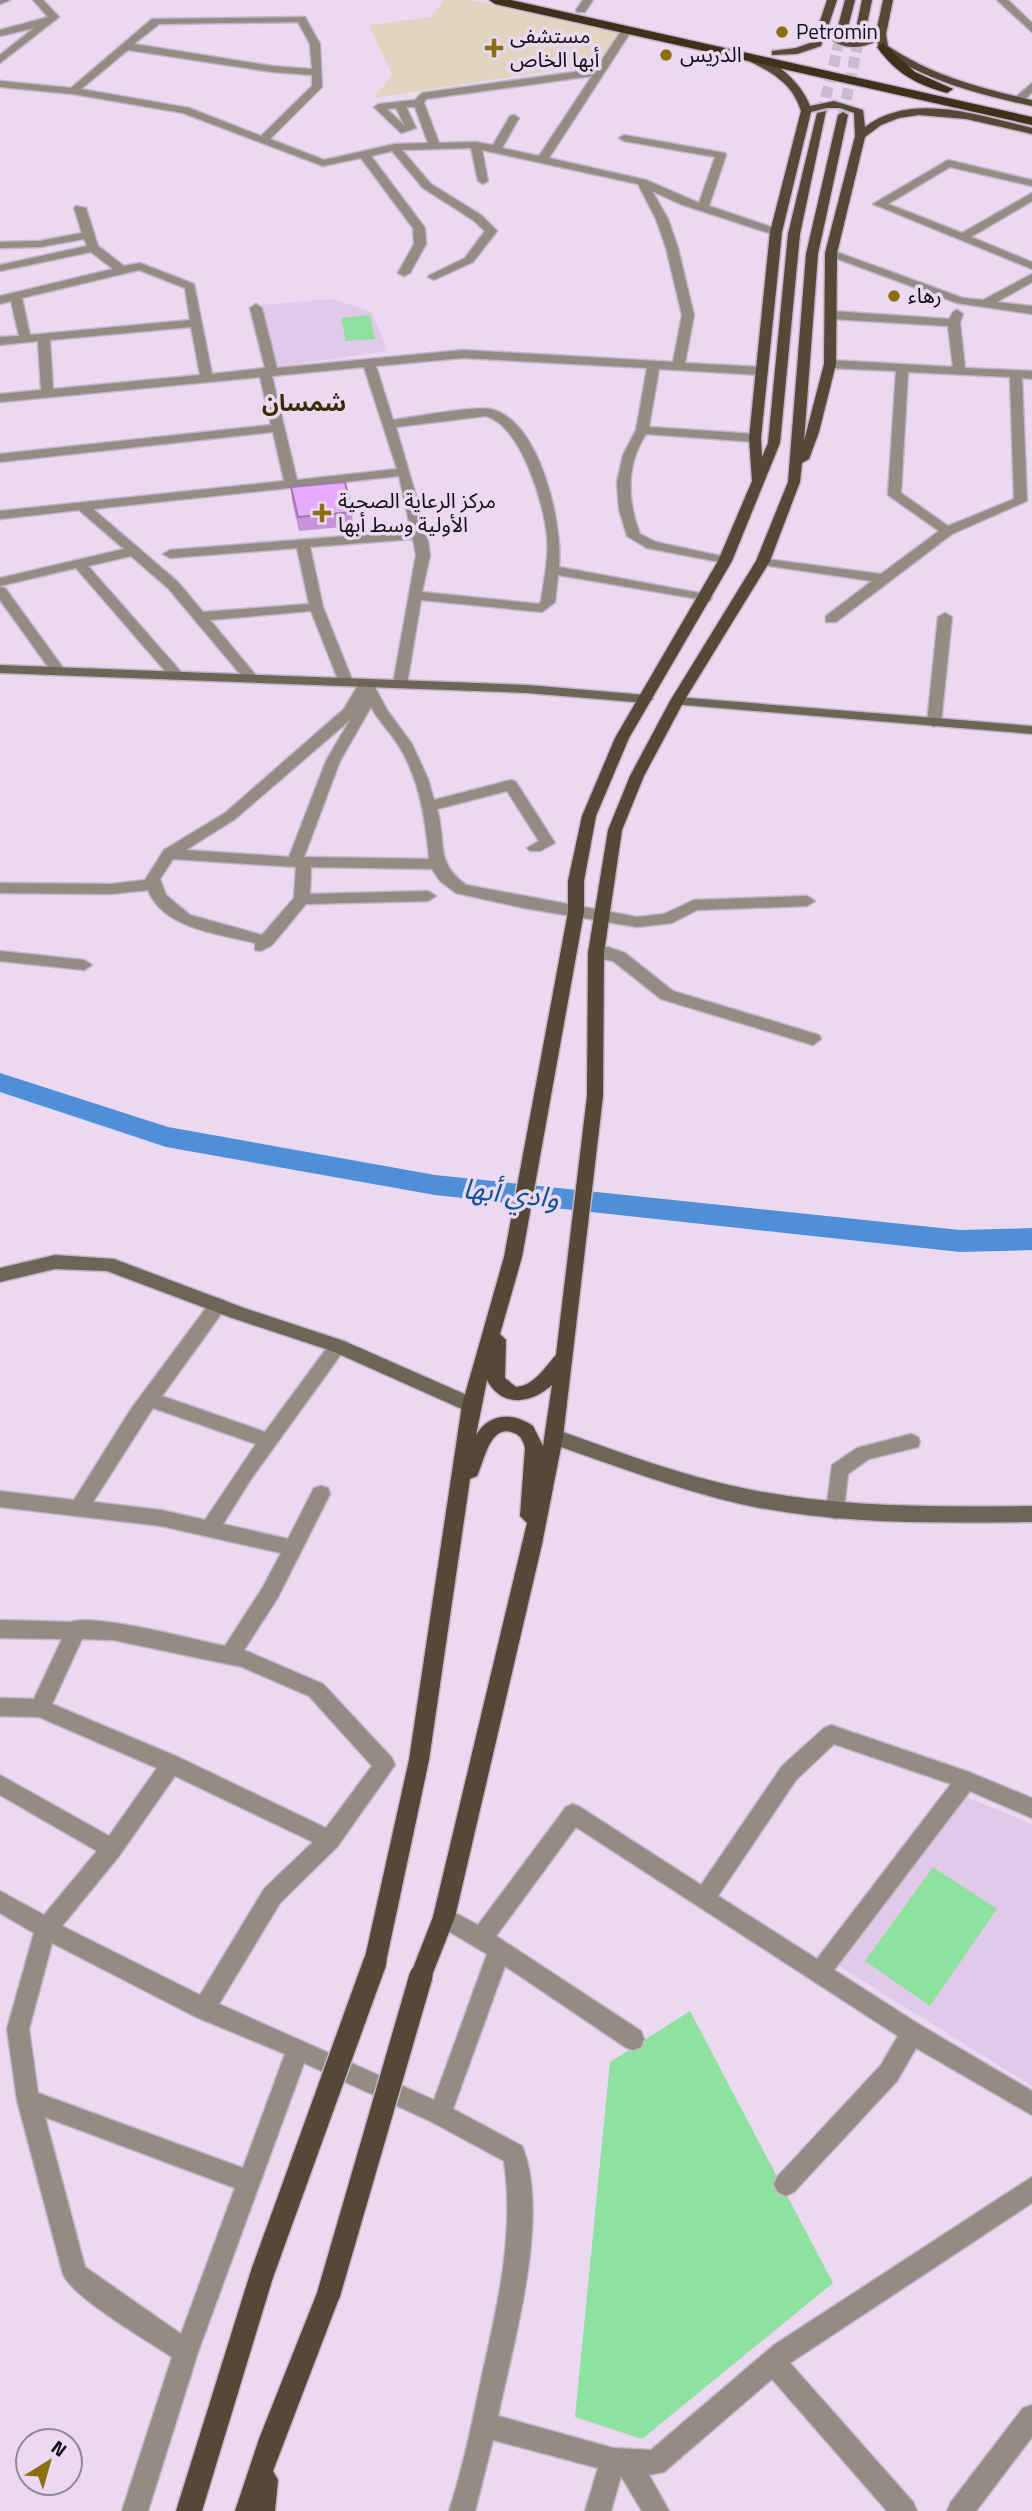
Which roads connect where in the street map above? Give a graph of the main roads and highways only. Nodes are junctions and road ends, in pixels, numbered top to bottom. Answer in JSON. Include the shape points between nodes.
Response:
{"nodes":[{"id":1,"x":495,"y":0,"type":"edge"},
{"id":2,"x":537,"y":0,"type":"edge"},
{"id":3,"x":832,"y":0,"type":"edge"},
{"id":4,"x":850,"y":0,"type":"edge"},
{"id":5,"x":867,"y":0,"type":"edge"},
{"id":6,"x":888,"y":0,"type":"edge"},
{"id":7,"x":584,"y":5,"type":"edge"},
{"id":8,"x":825,"y":26,"type":"junction"},
{"id":9,"x":841,"y":35,"type":"tunnel mouth"},
{"id":10,"x":859,"y":37,"type":"tunnel mouth"},
{"id":11,"x":882,"y":41,"type":"junction"},
{"id":12,"x":776,"y":53,"type":"junction"},
{"id":13,"x":749,"y":57,"type":"junction"},
{"id":14,"x":864,"y":83,"type":"junction"},
{"id":15,"x":989,"y":101,"type":"junction"},
{"id":16,"x":1032,"y":103,"type":"edge"},
{"id":17,"x":806,"y":111,"type":"junction"},
{"id":18,"x":1032,"y":111,"type":"edge"},
{"id":19,"x":822,"y":113,"type":"tunnel mouth"},
{"id":20,"x":843,"y":115,"type":"tunnel mouth"},
{"id":21,"x":1032,"y":121,"type":"edge"},
{"id":22,"x":1032,"y":131,"type":"edge"},
{"id":23,"x":860,"y":136,"type":"junction"},
{"id":24,"x":789,"y":287,"type":"junction"},
{"id":25,"x":810,"y":292,"type":"junction"},
{"id":26,"x":766,"y":344,"type":"junction"},
{"id":27,"x":830,"y":363,"type":"junction"},
{"id":28,"x":794,"y":482,"type":"junction"},
{"id":29,"x":756,"y":488,"type":"junction"},
{"id":30,"x":499,"y":1305,"type":"junction"},
{"id":31,"x":565,"y":1357,"type":"junction"},
{"id":32,"x":458,"y":1505,"type":"junction"},
{"id":33,"x":532,"y":1544,"type":"junction"},
{"id":34,"x":271,"y":2440,"type":"junction"},
{"id":35,"x":189,"y":2511,"type":"edge"},
{"id":36,"x":247,"y":2511,"type":"edge"},
{"id":37,"x":262,"y":2511,"type":"edge"}],
"edges":[{"from":1,"to":13,"type":"highway"},
{"from":2,"to":7,"type":"highway"},
{"from":3,"to":8,"type":"main road"},
{"from":4,"to":9,"type":"main road"},
{"from":5,"to":10,"type":"main road"},
{"from":6,"to":11,"type":"main road"},
{"from":7,"to":12,"type":"highway"},
{"from":8,"to":11,"type":"main road","via":[[831,38],[843,43]]},
{"from":8,"to":12,"type":"main road","via":[[817,44]]},
{"from":11,"to":15,"type":"highway","via":[[893,63],[909,75]]},
{"from":11,"to":16,"type":"main road","via":[[924,74],[951,85]]},
{"from":12,"to":15,"type":"highway"},
{"from":13,"to":14,"type":"highway"},
{"from":13,"to":17,"type":"main road","via":[[787,77],[802,95]]},
{"from":14,"to":21,"type":"highway"},
{"from":14,"to":22,"type":"highway"},
{"from":15,"to":18,"type":"highway"},
{"from":17,"to":23,"type":"main road","via":[[830,104],[853,108],[859,112]]},
{"from":17,"to":26,"type":"main road","via":[[776,232]]},
{"from":19,"to":24,"type":"main road","via":[[794,234]]},
{"from":20,"to":25,"type":"main road","via":[[812,254]]},
{"from":22,"to":23,"type":"main road","via":[[920,112],[871,124]]},
{"from":23,"to":27,"type":"main road","via":[[831,253]]},
{"from":24,"to":26,"type":"main road"},
{"from":24,"to":29,"type":"main road","via":[[774,443]]},
{"from":25,"to":27,"type":"main road"},
{"from":25,"to":28,"type":"main road"},
{"from":26,"to":29,"type":"main road","via":[[755,438]]},
{"from":27,"to":28,"type":"main road","via":[[813,432]]},
{"from":28,"to":31,"type":"main road","via":[[763,561],[677,701],[637,776],[615,830],[596,953],[595,1096]]},
{"from":29,"to":30,"type":"main road","via":[[705,598],[622,738],[589,816],[513,1257]]},
{"from":30,"to":31,"type":"main road","via":[[495,1377],[500,1386],[525,1394],[537,1388]]},
{"from":30,"to":32,"type":"main road","via":[[471,1405]]},
{"from":31,"to":33,"type":"main road"},
{"from":32,"to":33,"type":"main road","via":[[484,1435],[493,1425],[510,1423],[524,1429],[533,1440]]},
{"from":32,"to":35,"type":"main road","bridge":true,"via":[[419,1760],[375,1962],[262,2274]]},
{"from":33,"to":34,"type":"main road","bridge":true,"via":[[444,1917],[421,1976],[329,2293]]},
{"from":34,"to":36,"type":"main road"},
{"from":34,"to":37,"type":"main road"}]}
